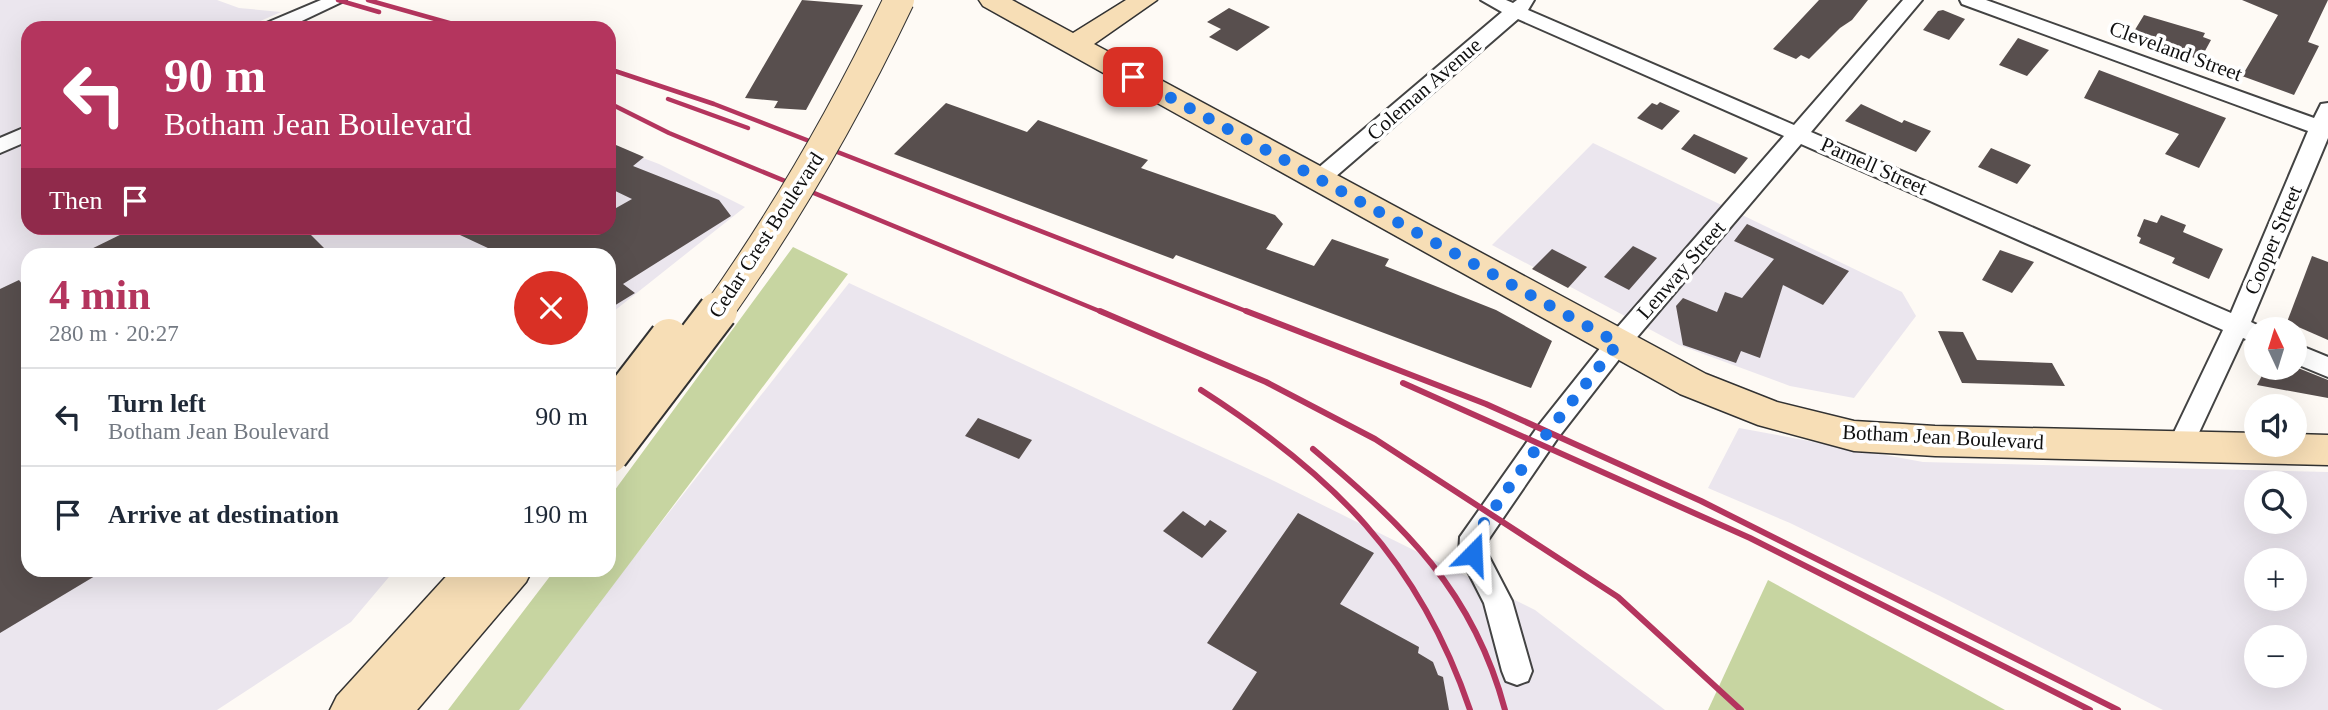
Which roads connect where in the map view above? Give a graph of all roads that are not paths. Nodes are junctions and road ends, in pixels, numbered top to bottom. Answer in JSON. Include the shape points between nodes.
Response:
{"nodes":[{"id":1,"x":337,"y":0,"type":"edge"},
{"id":2,"x":879,"y":0,"type":"edge"},
{"id":3,"x":898,"y":0,"type":"edge"},
{"id":4,"x":992,"y":0,"type":"edge"},
{"id":5,"x":1144,"y":0,"type":"edge"},
{"id":6,"x":1490,"y":0,"type":"edge"},
{"id":7,"x":1913,"y":0,"type":"edge"},
{"id":8,"x":1969,"y":0,"type":"edge"},
{"id":9,"x":1522,"y":6,"type":"edge"},
{"id":10,"x":288,"y":21,"type":"edge"},
{"id":11,"x":1074,"y":45,"type":"junction"},
{"id":12,"x":2326,"y":123,"type":"edge"},
{"id":13,"x":1800,"y":133,"type":"junction"},
{"id":14,"x":21,"y":136,"type":"edge"},
{"id":15,"x":0,"y":146,"type":"edge"},
{"id":16,"x":1320,"y":179,"type":"junction"},
{"id":17,"x":2251,"y":317,"type":"edge"},
{"id":18,"x":2244,"y":329,"type":"edge"},
{"id":19,"x":2244,"y":334,"type":"edge"},
{"id":20,"x":1618,"y":343,"type":"junction"},
{"id":21,"x":2307,"y":358,"type":"edge"},
{"id":22,"x":2328,"y":368,"type":"edge"},
{"id":23,"x":616,"y":407,"type":"edge"},
{"id":24,"x":616,"y":445,"type":"edge"},
{"id":25,"x":2180,"y":447,"type":"junction"},
{"id":26,"x":2328,"y":450,"type":"edge"},
{"id":27,"x":472,"y":577,"type":"edge"},
{"id":28,"x":506,"y":577,"type":"edge"},
{"id":29,"x":1517,"y":671,"type":"dead end"},
{"id":30,"x":352,"y":710,"type":"edge"},
{"id":31,"x":389,"y":710,"type":"edge"}],
"edges":[{"from":1,"to":10,"type":"street"},
{"from":2,"to":23,"type":"main road","name":"Cedar Crest Boulevard","bridge":true,"via":[[826,105],[758,216]]},
{"from":3,"to":24,"type":"main road","name":"Cedar Crest Boulevard","bridge":true,"via":[[853,95],[785,213]]},
{"from":4,"to":11,"type":"main road","name":"Botham Jean Boulevard"},
{"from":5,"to":11,"type":"main road"},
{"from":6,"to":9,"type":"street","name":"Parnell Street"},
{"from":7,"to":13,"type":"street","name":"Lenway Street"},
{"from":8,"to":12,"type":"street","name":"Cleveland Street"},
{"from":9,"to":13,"type":"street","name":"Parnell Street"},
{"from":9,"to":16,"type":"street","name":"Coleman Avenue"},
{"from":11,"to":16,"type":"main road","name":"Botham Jean Boulevard"},
{"from":12,"to":17,"type":"street","name":"Cooper Street"},
{"from":13,"to":18,"type":"street","name":"Parnell Street"},
{"from":13,"to":20,"type":"street","name":"Lenway Street"},
{"from":14,"to":15,"type":"street"},
{"from":16,"to":20,"type":"main road","name":"Botham Jean Boulevard"},
{"from":19,"to":25,"type":"street","name":"Cooper Street"},
{"from":20,"to":25,"type":"main road","name":"Botham Jean Boulevard","via":[[1706,390],[1771,415],[1854,436]]},
{"from":20,"to":29,"type":"street","name":"Lenway Street","via":[[1474,537],[1473,554],[1498,601]]},
{"from":21,"to":22,"type":"street"},
{"from":25,"to":26,"type":"main road","name":"Botham Jean Boulevard"},
{"from":27,"to":30,"type":"main road"},
{"from":28,"to":31,"type":"main road"}]}
